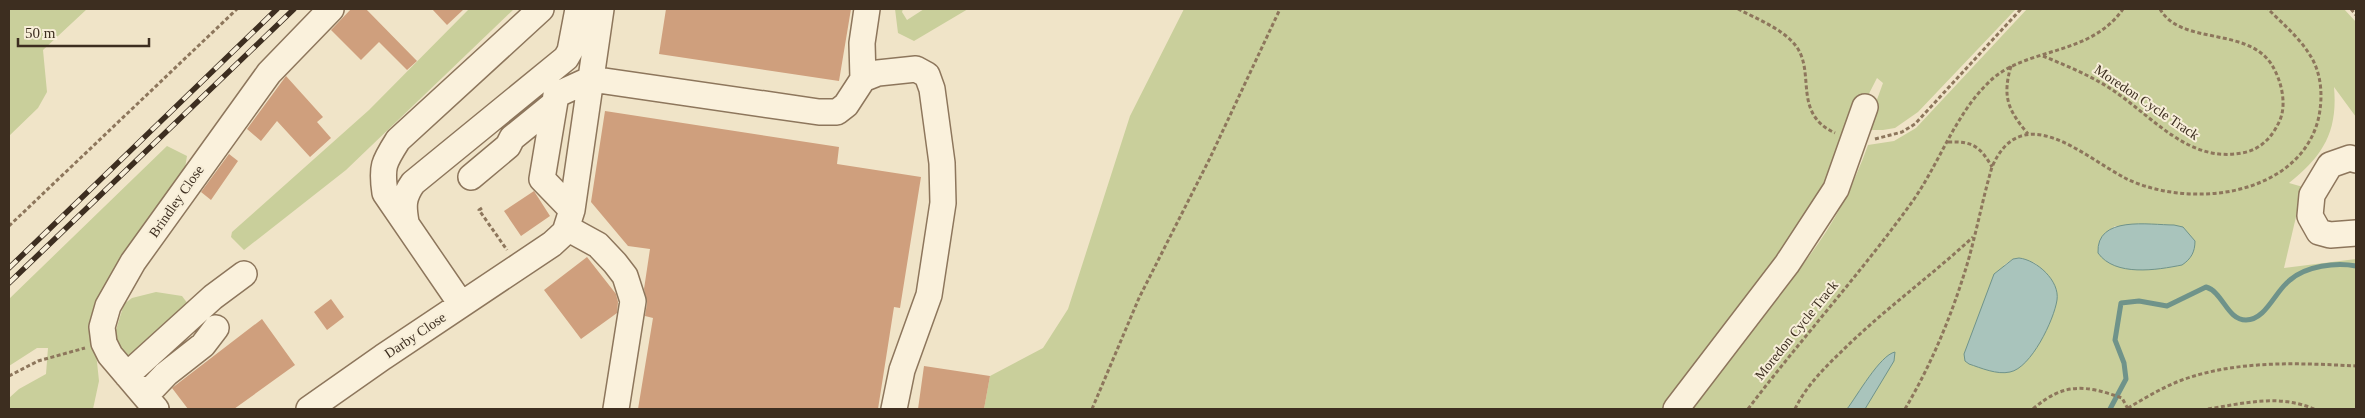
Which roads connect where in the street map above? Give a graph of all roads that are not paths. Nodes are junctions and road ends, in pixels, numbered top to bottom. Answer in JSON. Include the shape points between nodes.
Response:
{"nodes":[{"id":1,"x":331,"y":9,"type":"edge"},
{"id":2,"x":541,"y":9,"type":"edge"},
{"id":3,"x":578,"y":9,"type":"edge"},
{"id":4,"x":601,"y":9,"type":"edge"},
{"id":5,"x":867,"y":9,"type":"edge"},
{"id":6,"x":591,"y":79,"type":"junction"},
{"id":7,"x":863,"y":79,"type":"junction"},
{"id":8,"x":554,"y":104,"type":"junction"},
{"id":9,"x":1866,"y":107,"type":"dead end"},
{"id":10,"x":2356,"y":160,"type":"edge"},
{"id":11,"x":471,"y":177,"type":"dead end"},
{"id":12,"x":569,"y":219,"type":"junction"},
{"id":13,"x":406,"y":222,"type":"junction"},
{"id":14,"x":2356,"y":234,"type":"edge"},
{"id":15,"x":244,"y":274,"type":"dead end"},
{"id":16,"x":461,"y":304,"type":"junction"},
{"id":17,"x":216,"y":328,"type":"dead end"},
{"id":18,"x":127,"y":375,"type":"junction"},
{"id":19,"x":151,"y":403,"type":"edge"},
{"id":20,"x":309,"y":409,"type":"edge"},
{"id":21,"x":616,"y":409,"type":"edge"},
{"id":22,"x":894,"y":409,"type":"edge"},
{"id":23,"x":1676,"y":409,"type":"edge"}],
"edges":[{"from":1,"to":18,"type":"street","name":"Brindley Close","via":[[269,73],[204,160],[117,288],[104,317],[103,337],[110,354]]},
{"from":2,"to":13,"type":"street","via":[[398,140],[386,158],[382,173],[385,193]]},
{"from":3,"to":13,"type":"street","via":[[566,58],[413,184],[404,203]]},
{"from":4,"to":6,"type":"street"},
{"from":5,"to":7,"type":"street","via":[[862,44]]},
{"from":6,"to":7,"type":"street","via":[[828,112],[837,112],[846,105]]},
{"from":6,"to":8,"type":"street","via":[[556,95]]},
{"from":6,"to":12,"type":"street"},
{"from":7,"to":22,"type":"street","via":[[878,73],[916,69],[927,75],[932,89],[942,163],[944,203],[929,295],[902,370]]},
{"from":8,"to":11,"type":"street"},
{"from":8,"to":12,"type":"street","via":[[542,178]]},
{"from":9,"to":23,"type":"street","via":[[1836,189],[1787,264]]},
{"from":10,"to":14,"type":"street","via":[[2350,158],[2330,165],[2312,194],[2310,216],[2319,232]]},
{"from":12,"to":16,"type":"street","name":"Darby Close","via":[[560,238],[517,260]]},
{"from":12,"to":21,"type":"street","via":[[625,276],[632,300]]},
{"from":13,"to":16,"type":"street"},
{"from":15,"to":18,"type":"street","via":[[213,297]]},
{"from":16,"to":20,"type":"street","name":"Darby Close"},
{"from":17,"to":19,"type":"street","via":[[203,345],[166,374]]},
{"from":18,"to":19,"type":"street","name":"Brindley Close"}]}
